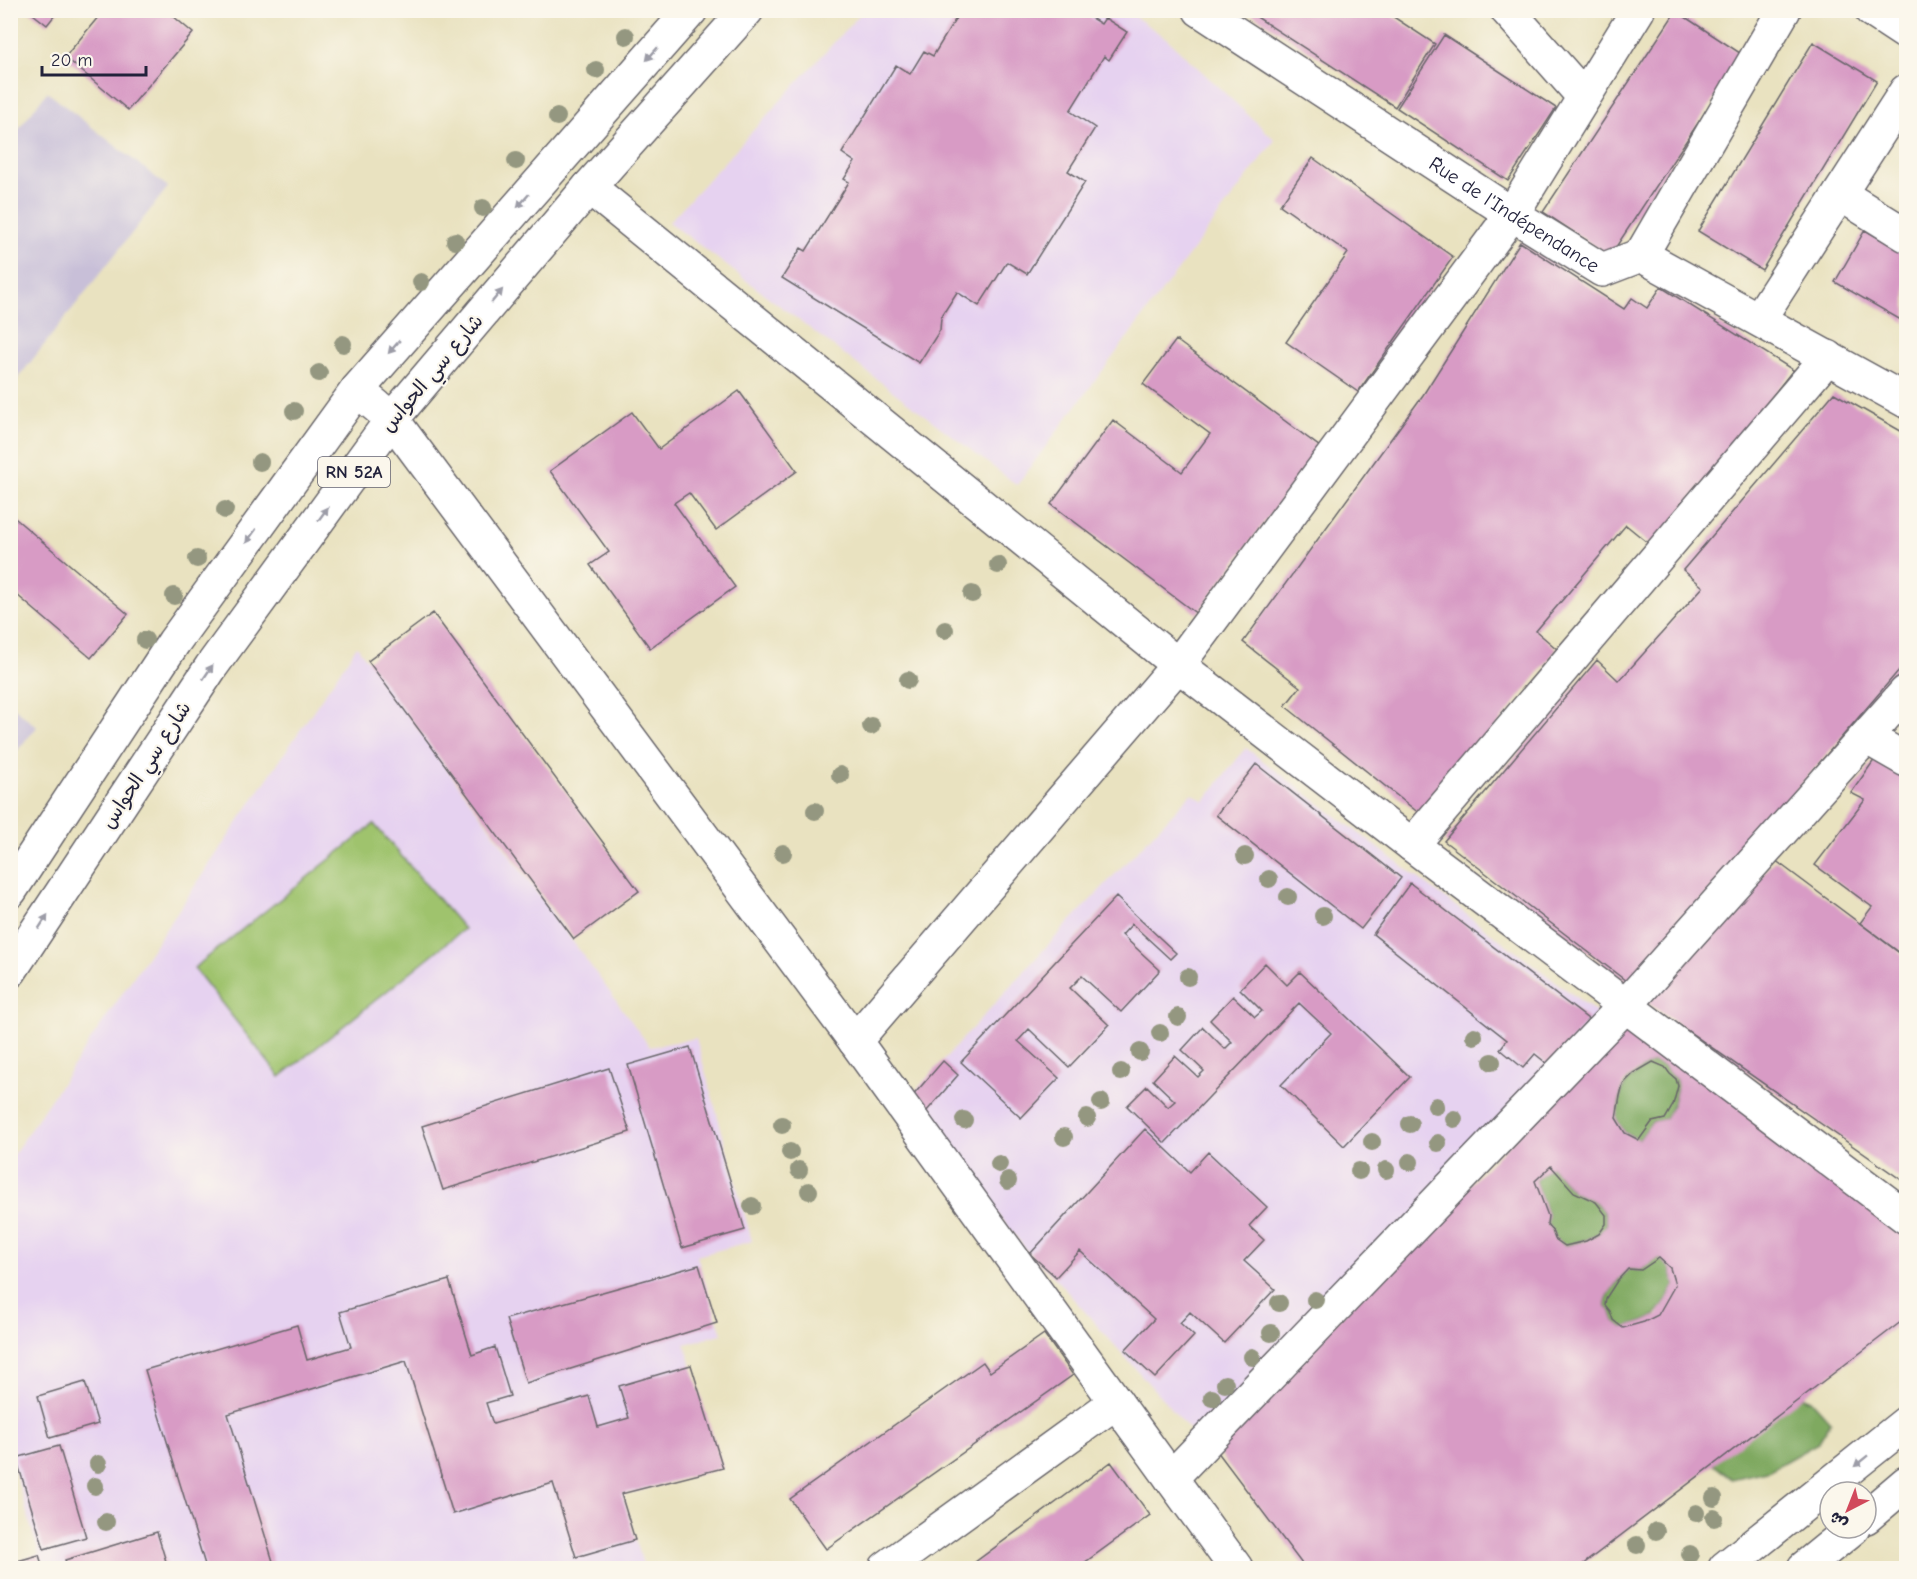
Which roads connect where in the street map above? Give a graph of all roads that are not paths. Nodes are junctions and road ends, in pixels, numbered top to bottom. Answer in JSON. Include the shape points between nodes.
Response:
{"nodes":[{"id":1,"x":691,"y":10,"type":"edge"},
{"id":2,"x":747,"y":10,"type":"edge"},
{"id":3,"x":1507,"y":10,"type":"edge"},
{"id":4,"x":1638,"y":10,"type":"edge"},
{"id":5,"x":1784,"y":10,"type":"edge"},
{"id":6,"x":1871,"y":10,"type":"edge"},
{"id":7,"x":1205,"y":12,"type":"edge"},
{"id":8,"x":1906,"y":33,"type":"edge"},
{"id":9,"x":1906,"y":91,"type":"edge"},
{"id":10,"x":1584,"y":97,"type":"junction"},
{"id":11,"x":589,"y":187,"type":"junction"},
{"id":12,"x":1840,"y":194,"type":"junction"},
{"id":13,"x":1512,"y":214,"type":"junction"},
{"id":14,"x":1906,"y":235,"type":"edge"},
{"id":15,"x":1641,"y":255,"type":"junction"},
{"id":16,"x":1759,"y":319,"type":"junction"},
{"id":17,"x":1828,"y":357,"type":"junction"},
{"id":18,"x":357,"y":390,"type":"junction"},
{"id":19,"x":1906,"y":400,"type":"edge"},
{"id":20,"x":392,"y":420,"type":"junction"},
{"id":21,"x":1178,"y":665,"type":"junction"},
{"id":22,"x":1906,"y":692,"type":"edge"},
{"id":23,"x":1866,"y":737,"type":"junction"},
{"id":24,"x":1906,"y":760,"type":"edge"},
{"id":25,"x":1412,"y":845,"type":"junction"},
{"id":26,"x":10,"y":891,"type":"edge"},
{"id":27,"x":10,"y":971,"type":"edge"},
{"id":28,"x":1626,"y":1005,"type":"junction"},
{"id":29,"x":855,"y":1041,"type":"junction"},
{"id":30,"x":1906,"y":1217,"type":"edge"},
{"id":31,"x":1116,"y":1402,"type":"junction"},
{"id":32,"x":1906,"y":1424,"type":"edge"},
{"id":33,"x":1171,"y":1478,"type":"junction"},
{"id":34,"x":1906,"y":1483,"type":"edge"},
{"id":35,"x":1878,"y":1507,"type":"edge"},
{"id":36,"x":1839,"y":1540,"type":"edge"},
{"id":37,"x":1806,"y":1568,"type":"edge"},
{"id":38,"x":886,"y":1569,"type":"edge"},
{"id":39,"x":1236,"y":1569,"type":"edge"},
{"id":40,"x":1725,"y":1569,"type":"edge"}],
"edges":[{"from":1,"to":18,"type":"street","number":"RN 52A","one_way":true},
{"from":2,"to":11,"type":"street","name":"شارع سي الحواس","number":"RN 52A"},
{"from":3,"to":10,"type":"street"},
{"from":4,"to":10,"type":"street"},
{"from":5,"to":15,"type":"street"},
{"from":6,"to":8,"type":"street"},
{"from":7,"to":13,"type":"street","name":"ٌRue de l'Indépendance"},
{"from":9,"to":12,"type":"street"},
{"from":10,"to":13,"type":"street"},
{"from":20,"to":11,"type":"street","name":"شارع سي الحواس","number":"RN 52A","one_way":true},
{"from":11,"to":21,"type":"street"},
{"from":12,"to":14,"type":"street"},
{"from":12,"to":16,"type":"street"},
{"from":13,"to":15,"type":"street","name":"ٌRue de l'Indépendance","via":[[1602,270]]},
{"from":13,"to":21,"type":"street"},
{"from":15,"to":16,"type":"street"},
{"from":16,"to":17,"type":"street"},
{"from":17,"to":19,"type":"street"},
{"from":17,"to":25,"type":"street"},
{"from":18,"to":20,"type":"street"},
{"from":18,"to":26,"type":"street","number":"RN 52A","one_way":true,"via":[[174,642]]},
{"from":27,"to":20,"type":"street","name":"شارع سي الحواس","number":"RN 52A","one_way":true,"via":[[211,667]]},
{"from":20,"to":29,"type":"street"},
{"from":21,"to":25,"type":"street"},
{"from":21,"to":29,"type":"street"},
{"from":22,"to":23,"type":"street"},
{"from":23,"to":24,"type":"street"},
{"from":23,"to":28,"type":"street"},
{"from":25,"to":28,"type":"street"},
{"from":28,"to":30,"type":"street"},
{"from":28,"to":33,"type":"street"},
{"from":29,"to":31,"type":"street"},
{"from":31,"to":33,"type":"street"},
{"from":31,"to":38,"type":"street"},
{"from":32,"to":40,"type":"street","one_way":true},
{"from":33,"to":39,"type":"street"},
{"from":34,"to":35,"type":"street"},
{"from":36,"to":37,"type":"street"}]}
